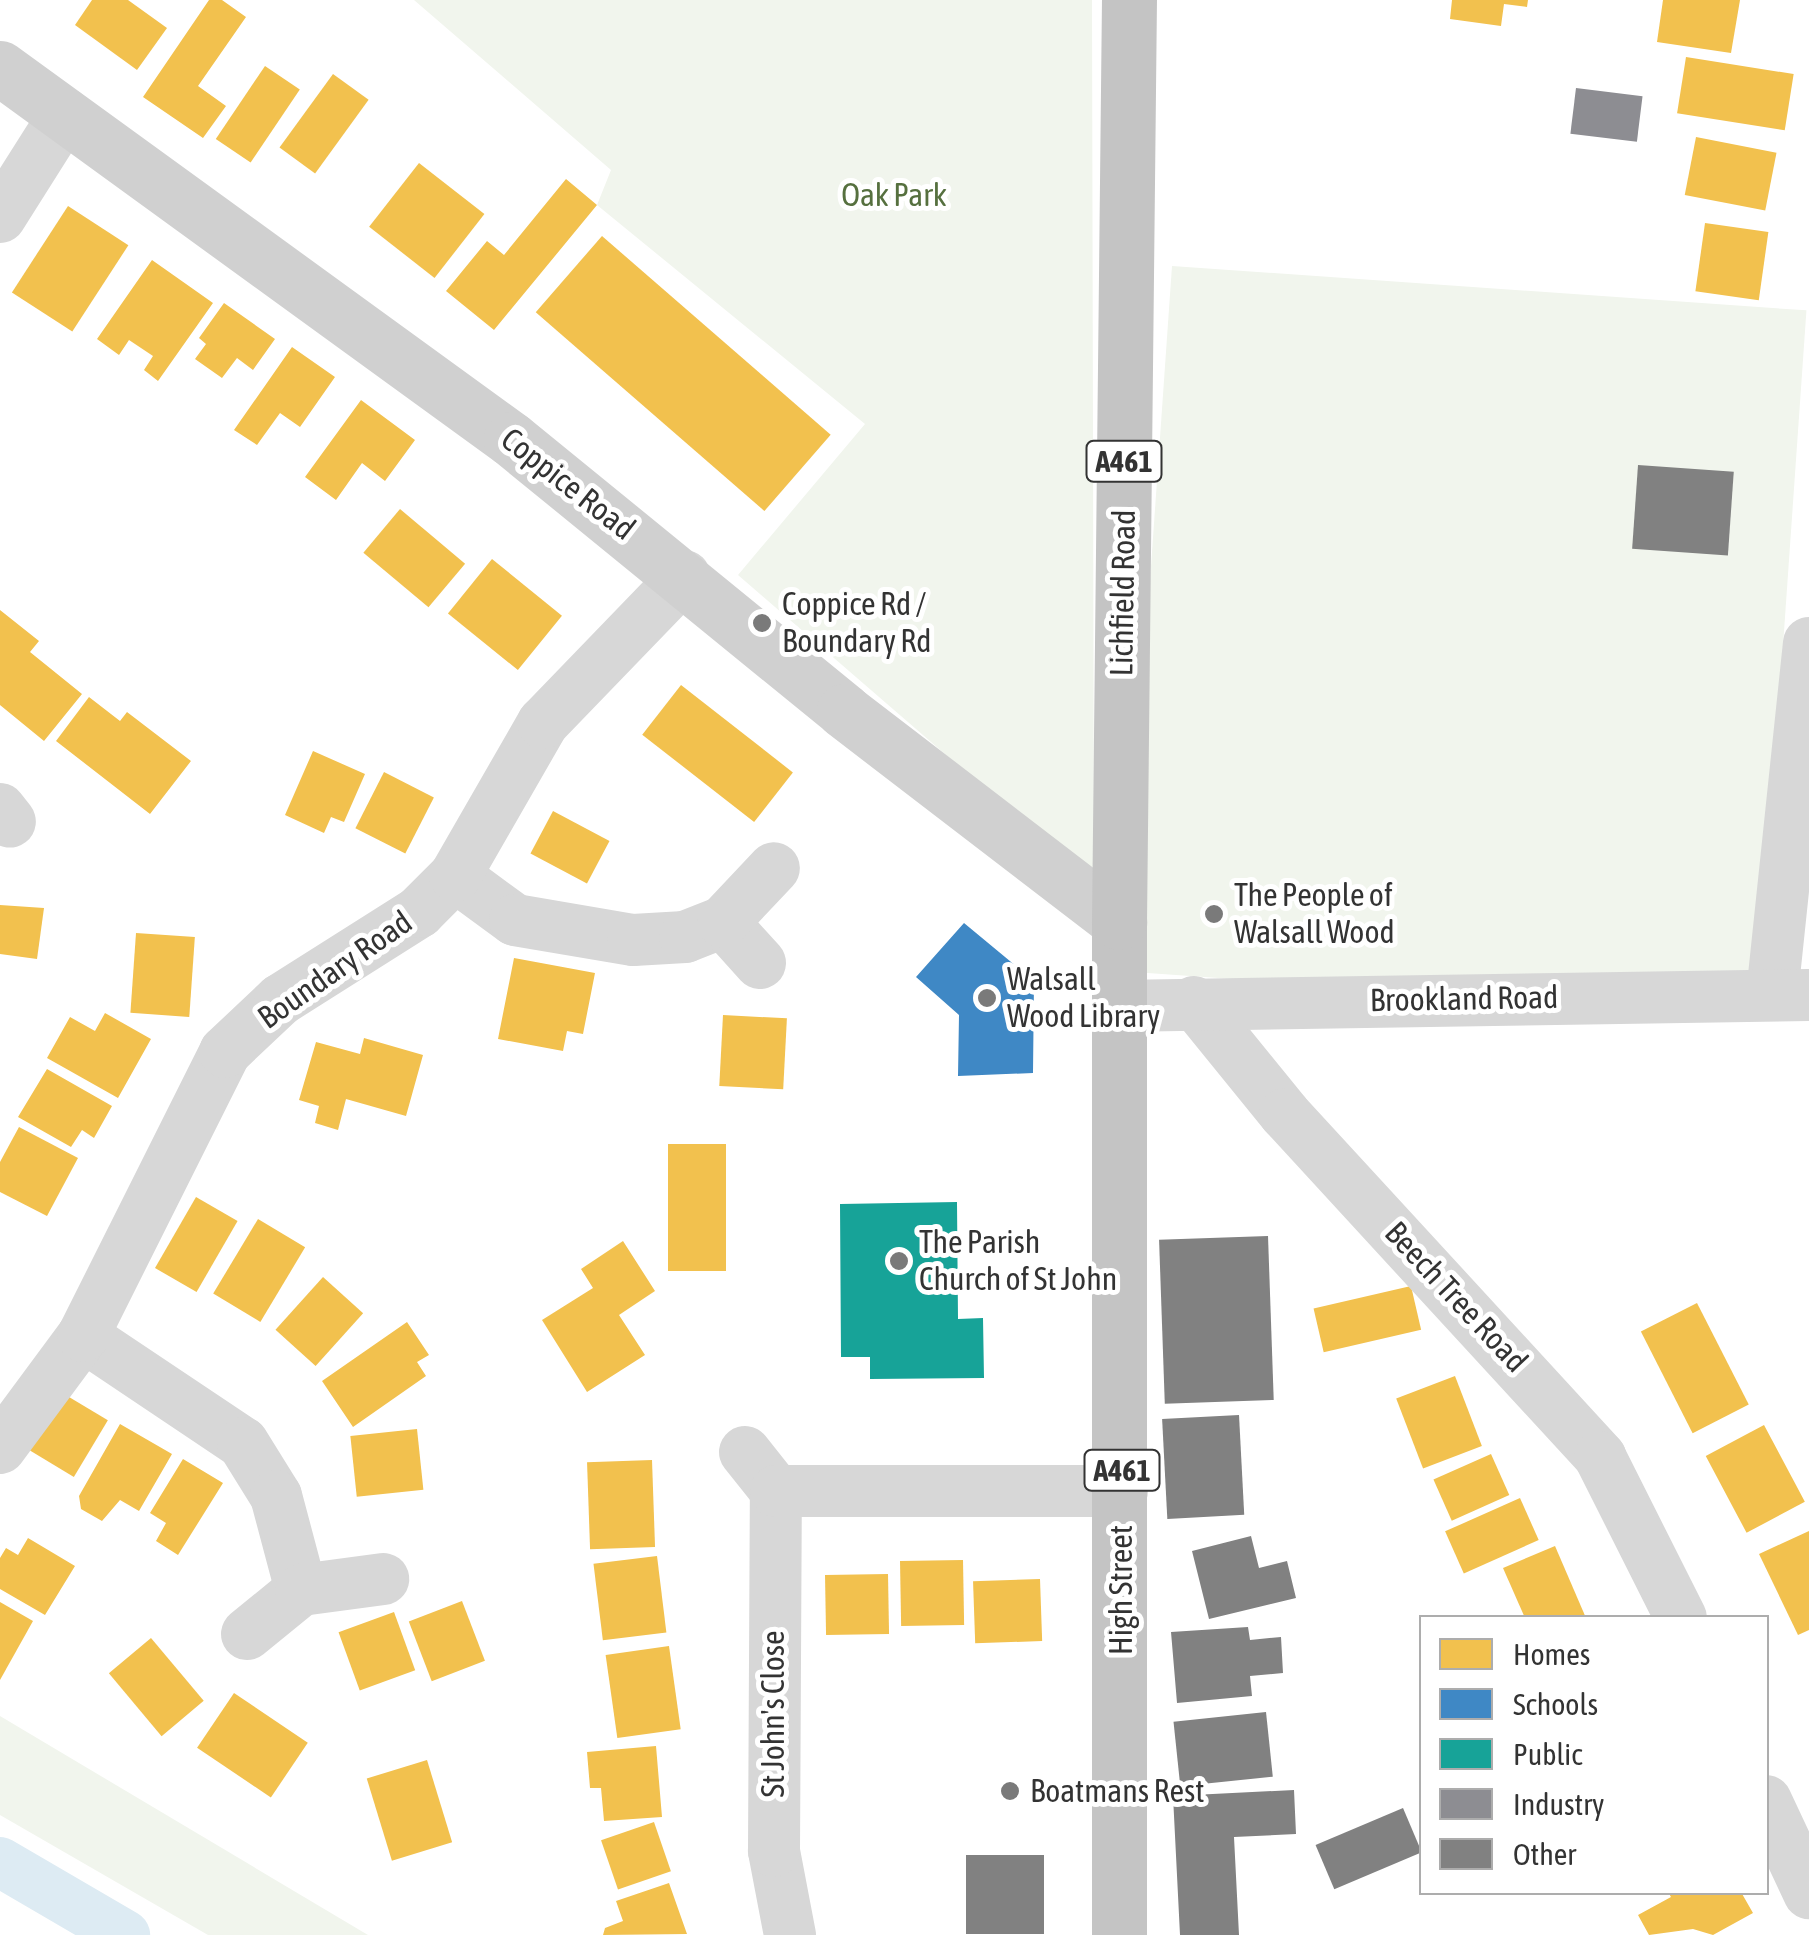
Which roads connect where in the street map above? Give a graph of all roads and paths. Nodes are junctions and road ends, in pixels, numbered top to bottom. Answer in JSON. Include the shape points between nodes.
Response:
{"nodes":[{"id":1,"x":1129,"y":0,"type":"edge"},
{"id":2,"x":0,"y":68,"type":"edge"},
{"id":3,"x":65,"y":114,"type":"junction"},
{"id":4,"x":0,"y":216,"type":"edge"},
{"id":5,"x":685,"y":576,"type":"junction"},
{"id":6,"x":1809,"y":644,"type":"edge"},
{"id":7,"x":774,"y":868,"type":"dead end"},
{"id":8,"x":455,"y":876,"type":"junction"},
{"id":9,"x":723,"y":922,"type":"junction"},
{"id":10,"x":1119,"y":922,"type":"junction"},
{"id":11,"x":760,"y":963,"type":"dead end"},
{"id":12,"x":1790,"y":995,"type":"edge"},
{"id":13,"x":1194,"y":1002,"type":"junction"},
{"id":14,"x":1119,"y":1006,"type":"junction"},
{"id":15,"x":83,"y":1336,"type":"junction"},
{"id":16,"x":0,"y":1448,"type":"edge"},
{"id":17,"x":1122,"y":1492,"type":"junction"},
{"id":18,"x":383,"y":1579,"type":"dead end"},
{"id":19,"x":301,"y":1590,"type":"junction"},
{"id":20,"x":1680,"y":1615,"type":"edge"},
{"id":21,"x":247,"y":1634,"type":"dead end"},
{"id":22,"x":1769,"y":1807,"type":"edge"},
{"id":23,"x":1809,"y":1893,"type":"edge"},
{"id":24,"x":790,"y":1935,"type":"edge"},
{"id":25,"x":1118,"y":1935,"type":"edge"}],
"edges":[{"from":1,"to":10,"type":"highway","name":"Lichfield Road","number":"A461"},
{"from":2,"to":3,"type":"main road","name":"Coppice Road"},
{"from":3,"to":4,"type":"street"},
{"from":3,"to":5,"type":"main road","name":"Coppice Road","via":[[496,428]]},
{"from":5,"to":8,"type":"street","name":"Boundary Road","via":[[542,723]]},
{"from":5,"to":10,"type":"main road","name":"Coppice Road","via":[[859,723]]},
{"from":6,"to":12,"type":"street"},
{"from":7,"to":9,"type":"street"},
{"from":8,"to":9,"type":"street","via":[[515,920],[633,940],[684,937]]},
{"from":8,"to":15,"type":"street","name":"Boundary Road","via":[[420,912],[280,1000],[225,1052]]},
{"from":9,"to":11,"type":"street"},
{"from":10,"to":14,"type":"highway","name":"Lichfield Road","number":"A461"},
{"from":12,"to":13,"type":"street","name":"Brookland Road"},
{"from":13,"to":14,"type":"street","name":"Brookland Road"},
{"from":13,"to":20,"type":"street","name":"Beech Tree Road","via":[[1285,1114],[1600,1457]]},
{"from":14,"to":17,"type":"highway","name":"High Street","number":"A461"},
{"from":15,"to":16,"type":"street","name":"Boundary Road"},
{"from":15,"to":19,"type":"street","via":[[243,1443],[276,1496]]},
{"from":17,"to":24,"type":"street","name":"St John's Close","via":[[760,1472],[774,1851]]},
{"from":17,"to":25,"type":"highway","name":"High Street","number":"A461"},
{"from":18,"to":19,"type":"street"},
{"from":19,"to":21,"type":"street"},
{"from":22,"to":23,"type":"street"}]}
